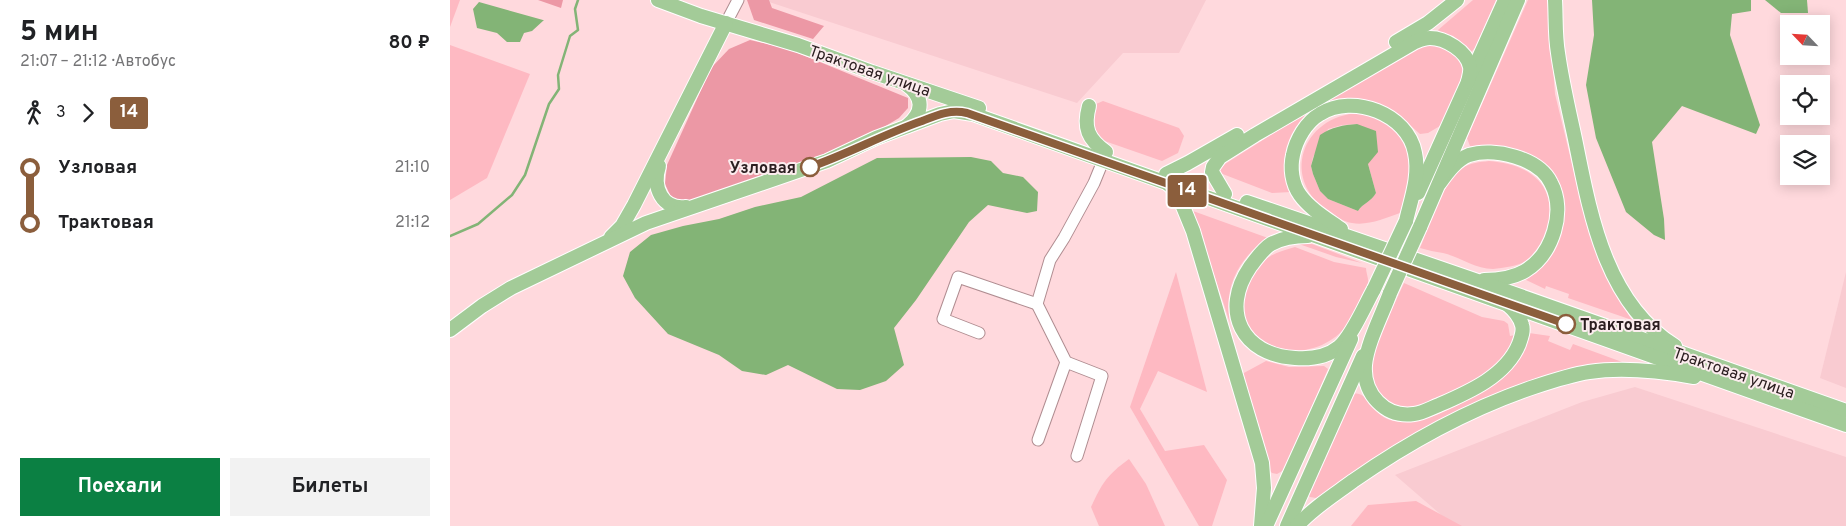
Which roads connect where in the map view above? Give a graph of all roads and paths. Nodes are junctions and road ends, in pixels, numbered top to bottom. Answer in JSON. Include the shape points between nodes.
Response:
{"nodes":[{"id":1,"x":658,"y":0,"type":"edge"},
{"id":2,"x":738,"y":0,"type":"edge"},
{"id":3,"x":1457,"y":0,"type":"edge"},
{"id":4,"x":1505,"y":0,"type":"edge"},
{"id":5,"x":1518,"y":0,"type":"edge"},
{"id":6,"x":1555,"y":0,"type":"edge"},
{"id":7,"x":726,"y":23,"type":"junction"},
{"id":8,"x":904,"y":82,"type":"junction"},
{"id":9,"x":1468,"y":82,"type":"junction"},
{"id":10,"x":1089,"y":106,"type":"dead end"},
{"id":11,"x":907,"y":126,"type":"junction"},
{"id":12,"x":671,"y":132,"type":"junction"},
{"id":13,"x":1105,"y":157,"type":"junction"},
{"id":14,"x":1167,"y":179,"type":"junction"},
{"id":15,"x":1439,"y":184,"type":"junction"},
{"id":16,"x":1225,"y":194,"type":"junction"},
{"id":17,"x":690,"y":207,"type":"junction"},
{"id":18,"x":1406,"y":221,"type":"junction"},
{"id":19,"x":1317,"y":236,"type":"junction"},
{"id":20,"x":1361,"y":241,"type":"junction"},
{"id":21,"x":605,"y":242,"type":"junction"},
{"id":22,"x":1475,"y":280,"type":"junction"},
{"id":23,"x":1374,"y":288,"type":"junction"},
{"id":24,"x":1390,"y":293,"type":"junction"},
{"id":25,"x":1506,"y":303,"type":"junction"},
{"id":26,"x":1037,"y":304,"type":"junction"},
{"id":27,"x":450,"y":330,"type":"edge"},
{"id":28,"x":979,"y":333,"type":"dead end"},
{"id":29,"x":1702,"y":361,"type":"junction"},
{"id":30,"x":1066,"y":362,"type":"junction"},
{"id":31,"x":1730,"y":384,"type":"junction"},
{"id":32,"x":1846,"y":411,"type":"edge"},
{"id":33,"x":1846,"y":425,"type":"edge"},
{"id":34,"x":1038,"y":440,"type":"dead end"},
{"id":35,"x":1077,"y":456,"type":"dead end"},
{"id":36,"x":1261,"y":526,"type":"edge"},
{"id":37,"x":1266,"y":526,"type":"edge"},
{"id":38,"x":1286,"y":526,"type":"edge"},
{"id":39,"x":1297,"y":526,"type":"edge"}],
"edges":[{"from":1,"to":7,"type":"main road","name":"Трактовая улица"},
{"from":2,"to":7,"type":"street"},
{"from":3,"to":14,"type":"main road","via":[[1428,23]]},
{"from":4,"to":9,"type":"main road"},
{"from":5,"to":15,"type":"main road"},
{"from":6,"to":29,"type":"main road","via":[[1560,64],[1594,222],[1607,259],[1641,318],[1668,342]]},
{"from":7,"to":8,"type":"main road","name":"Трактовая улица"},
{"from":7,"to":12,"type":"main road"},
{"from":8,"to":11,"type":"main road","via":[[920,100],[916,114]]},
{"from":8,"to":13,"type":"main road","name":"Трактовая улица"},
{"from":9,"to":16,"type":"main road","via":[[1468,61],[1456,48],[1431,38],[1415,42],[1220,157],[1212,172]]},
{"from":9,"to":18,"type":"main road"},
{"from":10,"to":13,"type":"main road","via":[[1086,128]]},
{"from":11,"to":13,"type":"main road","name":"Трактовая улица","via":[[949,112],[962,112]]},
{"from":11,"to":17,"type":"main road","name":"Трактовая улица","via":[[827,161]]},
{"from":12,"to":17,"type":"main road","via":[[658,169],[657,188],[670,205]]},
{"from":12,"to":21,"type":"main road","via":[[625,221]]},
{"from":13,"to":14,"type":"main road","name":"Трактовая улица"},
{"from":13,"to":26,"type":"street","via":[[1050,260]]},
{"from":14,"to":16,"type":"main road","name":"Трактовая улица"},
{"from":14,"to":19,"type":"main road","name":"Трактовая улица"},
{"from":14,"to":36,"type":"main road","via":[[1177,192],[1193,231],[1262,463]]},
{"from":15,"to":22,"type":"main road","via":[[1464,158],[1496,153],[1530,163],[1545,174],[1555,190],[1557,218],[1553,234],[1540,258],[1516,275]]},
{"from":15,"to":24,"type":"main road","bridge":true},
{"from":16,"to":20,"type":"main road","name":"Трактовая улица"},
{"from":17,"to":21,"type":"main road","name":"Трактовая улица"},
{"from":18,"to":20,"type":"main road","via":[[1417,163],[1414,146],[1404,129],[1383,113],[1366,108],[1348,106],[1324,111],[1310,122],[1294,149],[1291,165],[1294,182],[1305,202]]},
{"from":18,"to":23,"type":"main road","bridge":true},
{"from":19,"to":23,"type":"main road","via":[[1286,238],[1270,245],[1249,268],[1238,290],[1236,305],[1240,326],[1250,341],[1264,351],[1282,357],[1303,358],[1328,353],[1344,341]]},
{"from":19,"to":25,"type":"main road","name":"Трактовая улица"},
{"from":20,"to":22,"type":"main road","name":"Трактовая улица"},
{"from":21,"to":27,"type":"main road","name":"Трактовая улица","via":[[511,288]]},
{"from":22,"to":29,"type":"main road","name":"Трактовая улица"},
{"from":23,"to":37,"type":"main road"},
{"from":24,"to":25,"type":"main road","via":[[1369,346],[1365,373],[1376,402],[1402,415],[1417,414],[1465,394],[1508,362],[1523,331],[1520,320]]},
{"from":24,"to":38,"type":"main road"},
{"from":25,"to":31,"type":"main road","name":"Трактовая улица"},
{"from":26,"to":28,"type":"street","via":[[958,277],[943,319]]},
{"from":26,"to":30,"type":"street"},
{"from":29,"to":32,"type":"main road","name":"Трактовая улица"},
{"from":30,"to":34,"type":"street"},
{"from":30,"to":35,"type":"street","via":[[1102,376]]},
{"from":31,"to":33,"type":"main road","name":"Трактовая улица"},
{"from":31,"to":39,"type":"main road","via":[[1683,375],[1623,370],[1588,372],[1556,380],[1494,402],[1422,437],[1334,495]]}]}
